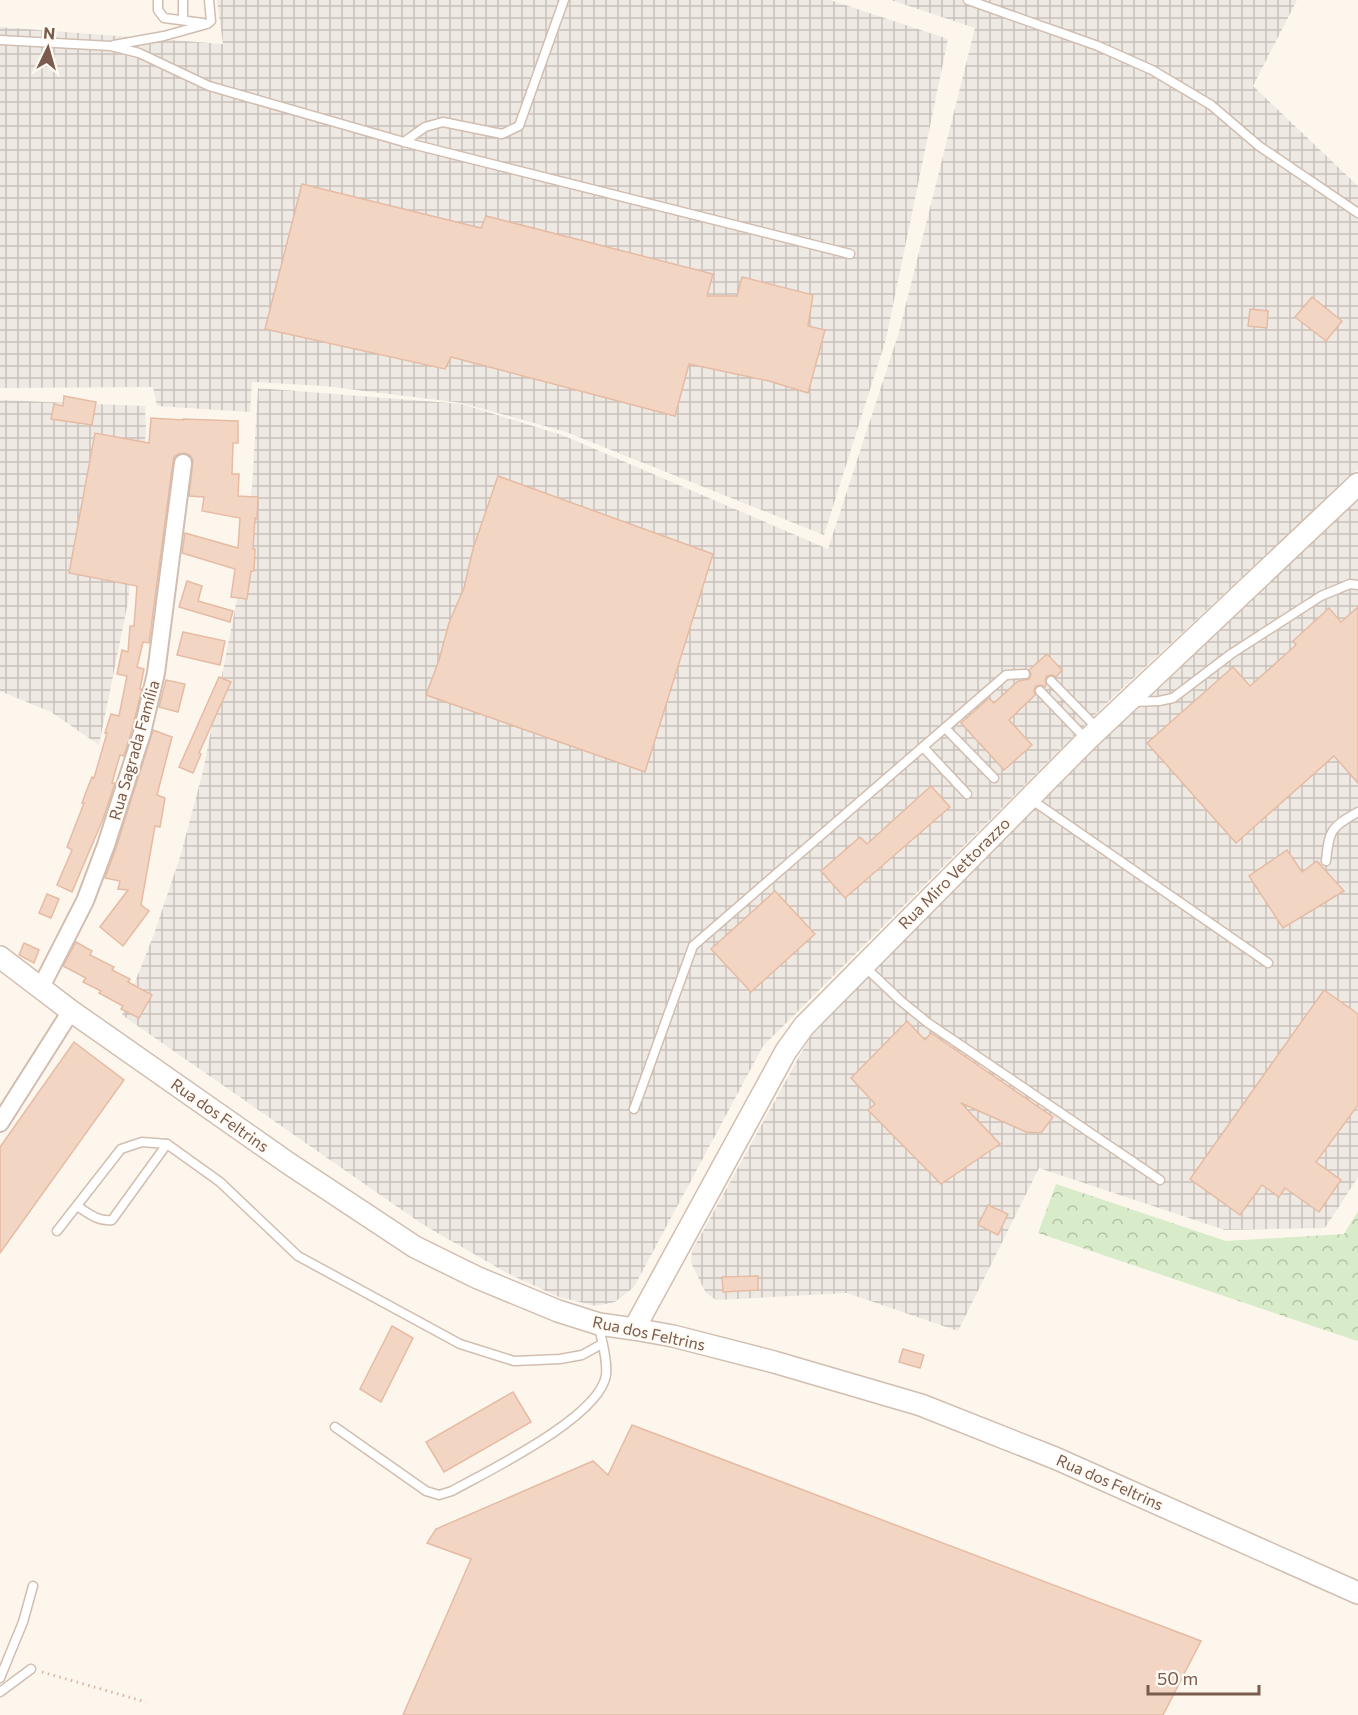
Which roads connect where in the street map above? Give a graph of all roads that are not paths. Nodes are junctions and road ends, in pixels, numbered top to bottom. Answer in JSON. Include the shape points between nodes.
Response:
{"nodes":[{"id":1,"x":158,"y":0,"type":"edge"},
{"id":2,"x":183,"y":0,"type":"edge"},
{"id":3,"x":209,"y":0,"type":"edge"},
{"id":4,"x":564,"y":0,"type":"edge"},
{"id":5,"x":968,"y":0,"type":"edge"},
{"id":6,"x":183,"y":20,"type":"junction"},
{"id":7,"x":207,"y":24,"type":"junction"},
{"id":8,"x":0,"y":40,"type":"edge"},
{"id":9,"x":111,"y":46,"type":"junction"},
{"id":10,"x":404,"y":142,"type":"junction"},
{"id":11,"x":1358,"y":213,"type":"edge"},
{"id":12,"x":850,"y":254,"type":"dead end"},
{"id":13,"x":183,"y":463,"type":"dead end"},
{"id":14,"x":1358,"y":483,"type":"edge"},
{"id":15,"x":1358,"y":585,"type":"edge"},
{"id":16,"x":1024,"y":674,"type":"dead end"},
{"id":17,"x":1051,"y":681,"type":"dead end"},
{"id":18,"x":1040,"y":691,"type":"dead end"},
{"id":19,"x":1127,"y":702,"type":"junction"},
{"id":20,"x":945,"y":728,"type":"junction"},
{"id":21,"x":1092,"y":735,"type":"junction"},
{"id":22,"x":923,"y":747,"type":"junction"},
{"id":23,"x":994,"y":778,"type":"dead end"},
{"id":24,"x":966,"y":794,"type":"dead end"},
{"id":25,"x":1029,"y":797,"type":"junction"},
{"id":26,"x":1358,"y":812,"type":"edge"},
{"id":27,"x":1326,"y":861,"type":"dead end"},
{"id":28,"x":0,"y":957,"type":"edge"},
{"id":29,"x":1268,"y":963,"type":"dead end"},
{"id":30,"x":863,"y":966,"type":"junction"},
{"id":31,"x":41,"y":987,"type":"junction"},
{"id":32,"x":71,"y":1011,"type":"junction"},
{"id":33,"x":634,"y":1109,"type":"dead end"},
{"id":34,"x":0,"y":1123,"type":"edge"},
{"id":35,"x":167,"y":1144,"type":"junction"},
{"id":36,"x":1160,"y":1180,"type":"dead end"},
{"id":37,"x":76,"y":1206,"type":"junction"},
{"id":38,"x":57,"y":1231,"type":"dead end"},
{"id":39,"x":634,"y":1329,"type":"junction"},
{"id":40,"x":601,"y":1334,"type":"junction"},
{"id":41,"x":335,"y":1426,"type":"dead end"},
{"id":42,"x":33,"y":1586,"type":"dead end"},
{"id":43,"x":1358,"y":1593,"type":"edge"},
{"id":44,"x":31,"y":1669,"type":"road end"},
{"id":45,"x":0,"y":1678,"type":"edge"},
{"id":46,"x":0,"y":1692,"type":"edge"}],
"edges":[{"from":1,"to":6,"type":"lane","via":[[160,15]]},
{"from":2,"to":6,"type":"lane"},
{"from":3,"to":7,"type":"lane","via":[[211,21]]},
{"from":4,"to":10,"type":"lane","via":[[519,126],[502,134],[443,122],[425,127]]},
{"from":5,"to":11,"type":"lane","via":[[1086,41],[1152,70],[1211,105],[1259,146]]},
{"from":6,"to":7,"type":"lane"},
{"from":7,"to":9,"type":"lane"},
{"from":8,"to":9,"type":"lane"},
{"from":9,"to":10,"type":"lane","via":[[140,53],[209,86]]},
{"from":10,"to":12,"type":"lane"},
{"from":13,"to":31,"type":"street","name":"Rua Sagrada Família","via":[[156,673],[142,733],[85,901]]},
{"from":14,"to":19,"type":"street","name":"Rua Miro Vettorazzo"},
{"from":15,"to":19,"type":"lane","via":[[1350,584],[1321,596],[1231,654],[1173,698]]},
{"from":16,"to":20,"type":"lane","via":[[1006,675]]},
{"from":17,"to":21,"type":"lane"},
{"from":18,"to":21,"type":"lane"},
{"from":19,"to":21,"type":"street","name":"Rua Miro Vettorazzo"},
{"from":20,"to":22,"type":"lane"},
{"from":20,"to":23,"type":"lane"},
{"from":21,"to":25,"type":"street","name":"Rua Miro Vettorazzo"},
{"from":22,"to":24,"type":"lane"},
{"from":22,"to":33,"type":"lane","via":[[693,946]]},
{"from":25,"to":29,"type":"lane"},
{"from":25,"to":30,"type":"street","name":"Rua Miro Vettorazzo"},
{"from":26,"to":27,"type":"lane","via":[[1331,831]]},
{"from":28,"to":31,"type":"street","name":"Rua dos Feltrins"},
{"from":30,"to":36,"type":"lane","via":[[928,1023]]},
{"from":30,"to":39,"type":"street","name":"Rua Miro Vettorazzo","via":[[804,1026],[786,1051]]},
{"from":31,"to":32,"type":"street","name":"Rua dos Feltrins"},
{"from":32,"to":34,"type":"street"},
{"from":32,"to":40,"type":"street","name":"Rua dos Feltrins","via":[[415,1247]]},
{"from":35,"to":37,"type":"lane","via":[[142,1142],[121,1149]]},
{"from":35,"to":37,"type":"lane","via":[[112,1220],[99,1220]]},
{"from":35,"to":40,"type":"lane","via":[[220,1182],[298,1256],[460,1344],[514,1360],[560,1359],[582,1354]]},
{"from":37,"to":38,"type":"lane"},
{"from":39,"to":40,"type":"street","name":"Rua dos Feltrins"},
{"from":39,"to":43,"type":"street","name":"Rua dos Feltrins","via":[[774,1362],[921,1405],[1055,1458]]},
{"from":40,"to":41,"type":"lane","via":[[606,1374],[601,1390],[588,1405],[535,1446],[452,1491],[439,1495],[426,1491]]},
{"from":42,"to":45,"type":"lane"},
{"from":44,"to":46,"type":"lane"}]}
